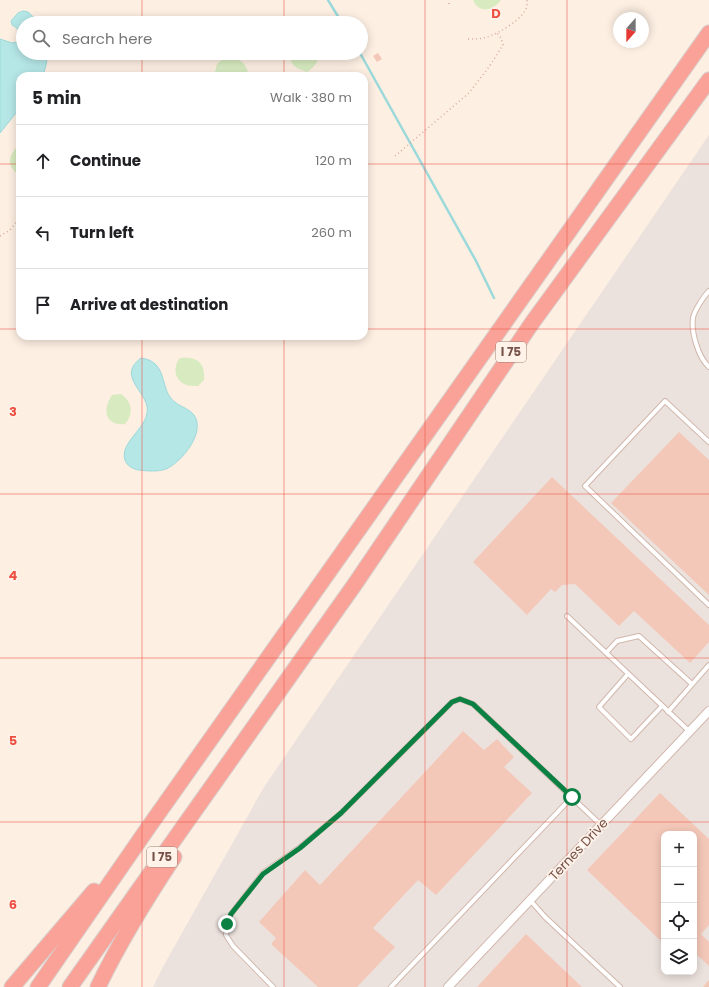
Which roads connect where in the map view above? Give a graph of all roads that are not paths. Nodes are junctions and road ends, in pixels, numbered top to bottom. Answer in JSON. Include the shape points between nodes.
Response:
{"nodes":[{"id":1,"x":709,"y":33,"type":"edge"},
{"id":2,"x":709,"y":80,"type":"edge"},
{"id":3,"x":709,"y":292,"type":"edge"},
{"id":4,"x":709,"y":367,"type":"edge"},
{"id":5,"x":709,"y":442,"type":"edge"},
{"id":6,"x":709,"y":605,"type":"edge"},
{"id":7,"x":567,"y":616,"type":"dead end"},
{"id":8,"x":606,"y":653,"type":"junction"},
{"id":9,"x":709,"y":665,"type":"edge"},
{"id":10,"x":628,"y":674,"type":"junction"},
{"id":11,"x":692,"y":684,"type":"junction"},
{"id":12,"x":662,"y":706,"type":"junction"},
{"id":13,"x":709,"y":711,"type":"edge"},
{"id":14,"x":668,"y":712,"type":"junction"},
{"id":15,"x":254,"y":726,"type":"junction"},
{"id":16,"x":689,"y":731,"type":"junction"},
{"id":17,"x":572,"y":797,"type":"junction"},
{"id":18,"x":601,"y":825,"type":"junction"},
{"id":19,"x":148,"y":828,"type":"junction"},
{"id":20,"x":530,"y":900,"type":"junction"},
{"id":21,"x":12,"y":987,"type":"edge"},
{"id":22,"x":38,"y":987,"type":"edge"},
{"id":23,"x":70,"y":987,"type":"edge"},
{"id":24,"x":98,"y":987,"type":"edge"},
{"id":25,"x":273,"y":987,"type":"edge"},
{"id":26,"x":391,"y":987,"type":"edge"},
{"id":27,"x":448,"y":987,"type":"edge"},
{"id":28,"x":620,"y":987,"type":"edge"}],
"edges":[{"from":1,"to":19,"type":"highway","number":"I 75"},
{"from":2,"to":15,"type":"highway","number":"I 75","via":[[532,323],[355,584]]},
{"from":3,"to":4,"type":"lane","via":[[704,296],[693,317],[694,342]]},
{"from":5,"to":6,"type":"lane","via":[[665,400],[585,486]]},
{"from":7,"to":8,"type":"lane"},
{"from":8,"to":10,"type":"lane"},
{"from":8,"to":11,"type":"lane","via":[[617,641],[639,636]]},
{"from":9,"to":11,"type":"lane"},
{"from":10,"to":12,"type":"lane"},
{"from":10,"to":12,"type":"lane","via":[[599,707],[631,739]]},
{"from":11,"to":14,"type":"lane"},
{"from":12,"to":14,"type":"lane"},
{"from":13,"to":16,"type":"street","name":"Ternes Drive"},
{"from":14,"to":16,"type":"lane"},
{"from":15,"to":23,"type":"highway","number":"I 75"},
{"from":15,"to":24,"type":"highway","via":[[244,751],[138,912]]},
{"from":16,"to":18,"type":"street","name":"Ternes Drive"},
{"from":17,"to":18,"type":"lane"},
{"from":17,"to":25,"type":"lane","via":[[473,704],[460,699],[452,702],[341,813],[300,848],[263,874],[231,914],[226,935],[232,946]]},
{"from":17,"to":26,"type":"lane"},
{"from":18,"to":20,"type":"street","name":"Ternes Drive"},
{"from":19,"to":21,"type":"highway"},
{"from":19,"to":22,"type":"highway","number":"I 75"},
{"from":20,"to":27,"type":"street","name":"Ternes Drive"},
{"from":20,"to":28,"type":"lane"}]}
